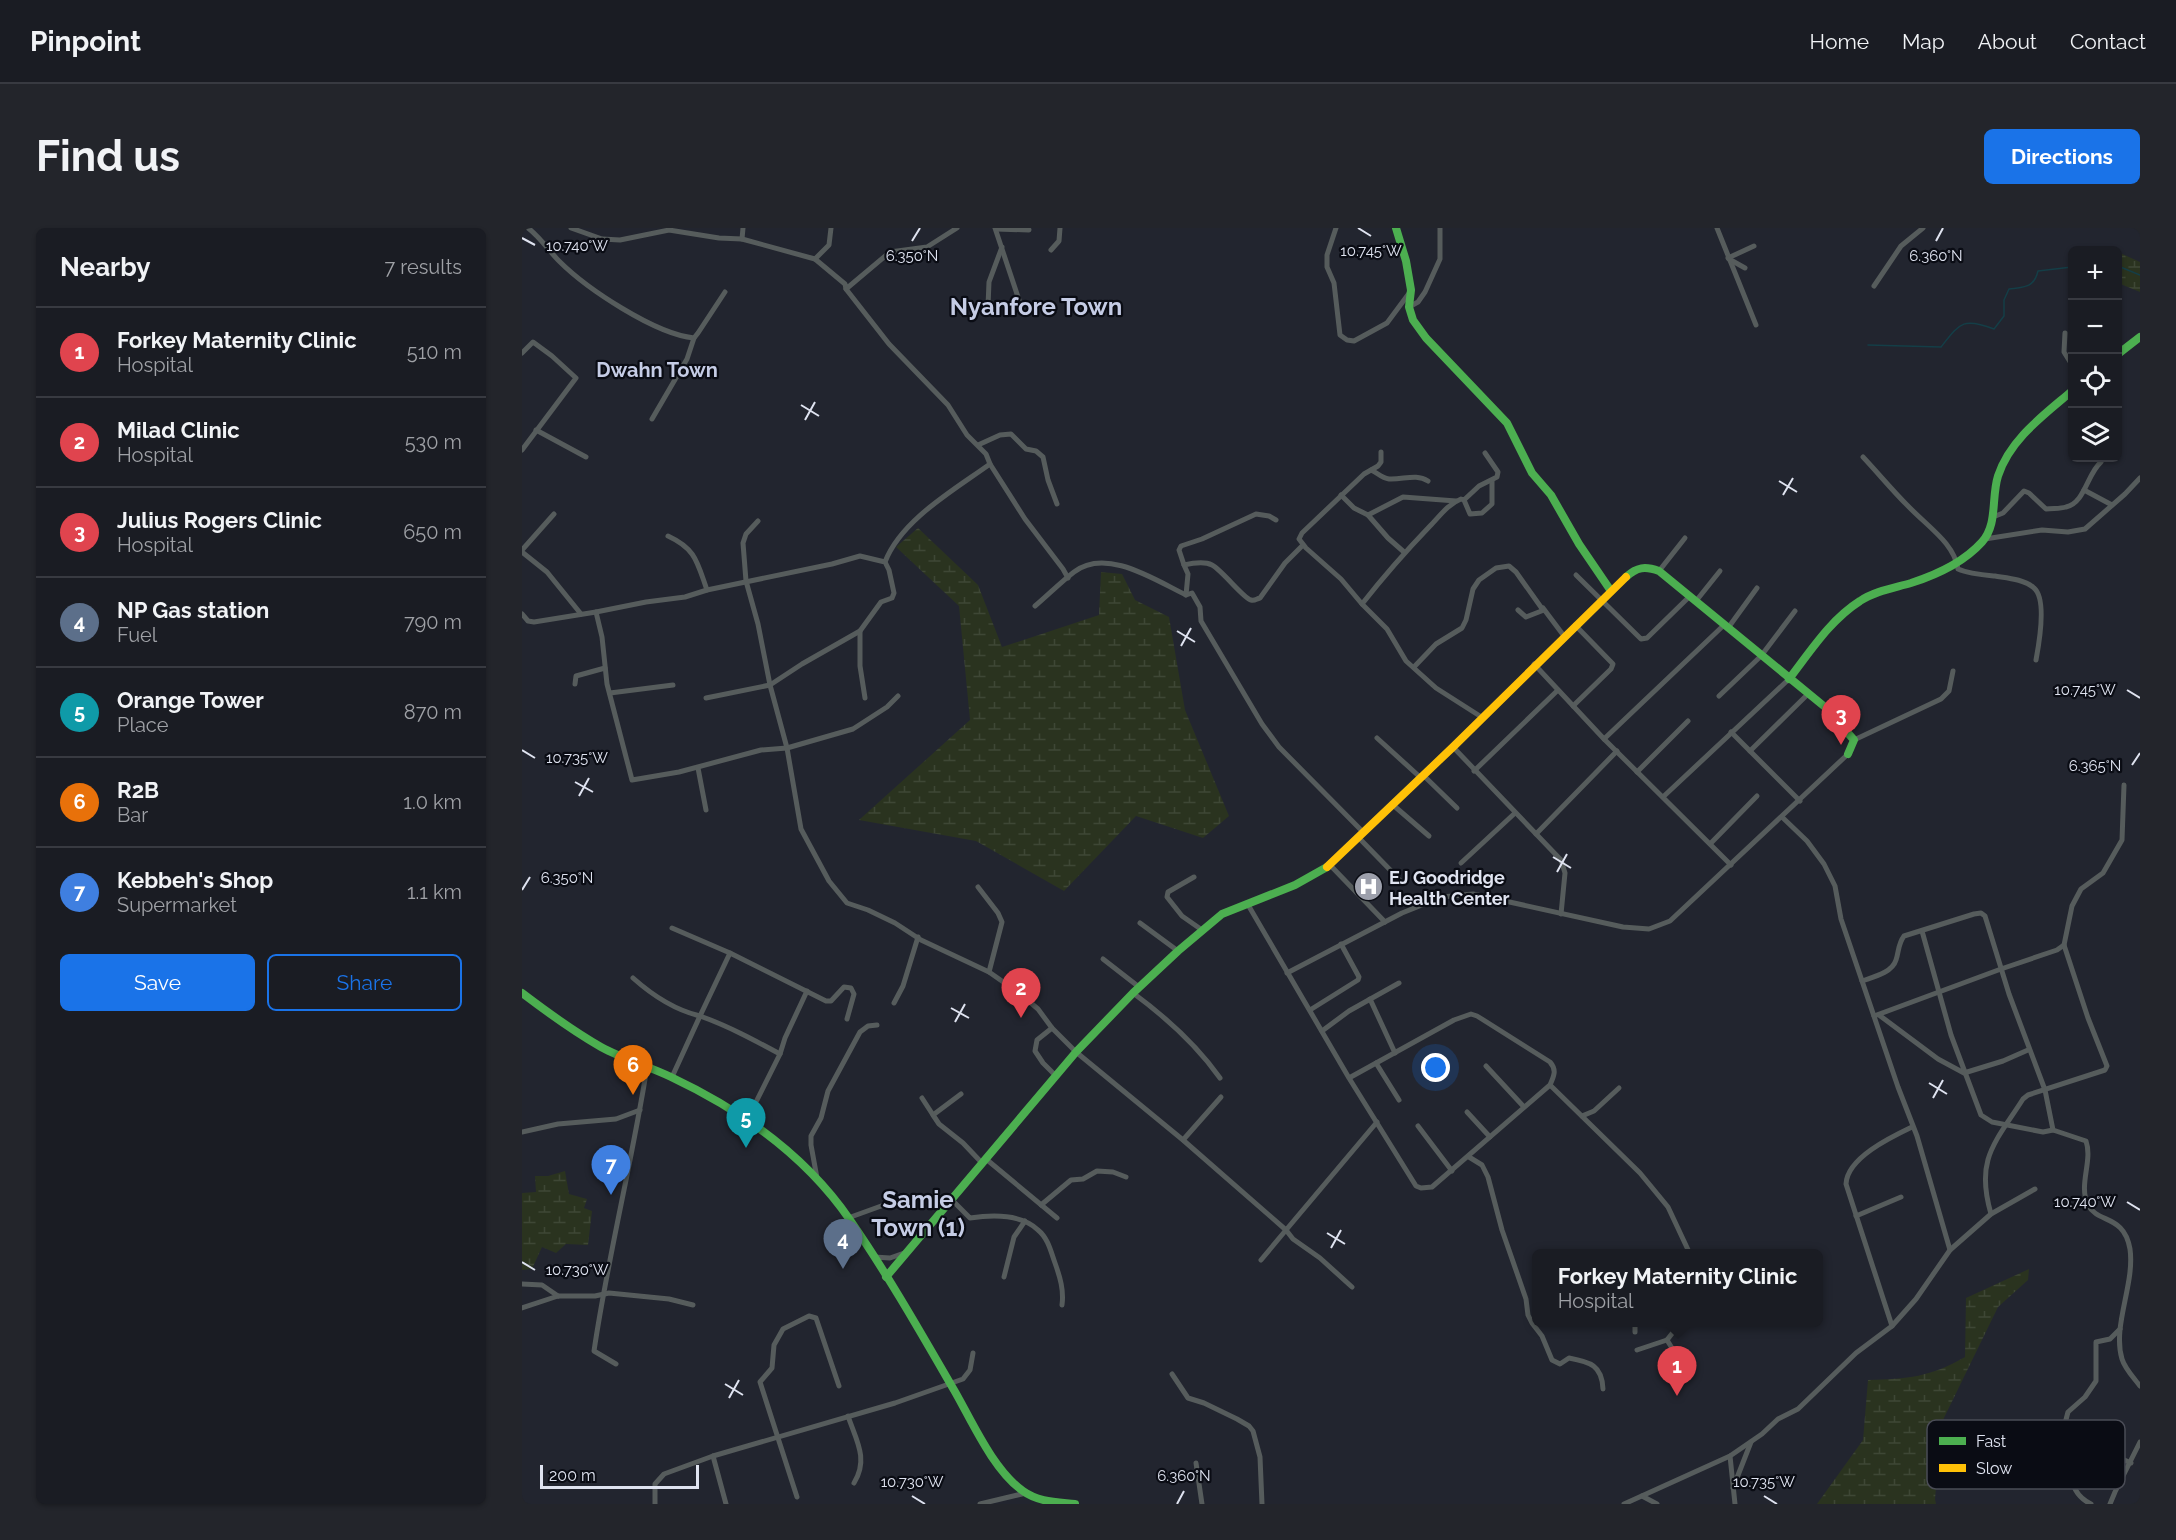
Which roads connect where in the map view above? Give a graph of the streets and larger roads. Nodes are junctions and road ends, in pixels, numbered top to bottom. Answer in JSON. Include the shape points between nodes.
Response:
{"nodes":[{"id":1,"x":528,"y":228,"type":"edge"},
{"id":2,"x":571,"y":228,"type":"edge"},
{"id":3,"x":743,"y":228,"type":"edge"},
{"id":4,"x":831,"y":228,"type":"edge"},
{"id":5,"x":957,"y":228,"type":"edge"},
{"id":6,"x":996,"y":228,"type":"edge"},
{"id":7,"x":1060,"y":228,"type":"edge"},
{"id":8,"x":1336,"y":228,"type":"edge"},
{"id":9,"x":1396,"y":228,"type":"edge"},
{"id":10,"x":1440,"y":228,"type":"edge"},
{"id":11,"x":1717,"y":228,"type":"edge"},
{"id":12,"x":1923,"y":228,"type":"edge"},
{"id":13,"x":1029,"y":230,"type":"dead end"},
{"id":14,"x":742,"y":239,"type":"junction"},
{"id":15,"x":1002,"y":246,"type":"junction"},
{"id":16,"x":1754,"y":246,"type":"dead end"},
{"id":17,"x":1051,"y":250,"type":"dead end"},
{"id":18,"x":1728,"y":258,"type":"junction"},
{"id":19,"x":815,"y":259,"type":"junction"},
{"id":20,"x":1745,"y":268,"type":"dead end"},
{"id":21,"x":1874,"y":286,"type":"dead end"},
{"id":22,"x":846,"y":289,"type":"junction"},
{"id":23,"x":1411,"y":290,"type":"junction"},
{"id":24,"x":725,"y":292,"type":"dead end"},
{"id":25,"x":1409,"y":307,"type":"junction"},
{"id":26,"x":982,"y":309,"type":"dead end"},
{"id":27,"x":1022,"y":309,"type":"dead end"},
{"id":28,"x":1756,"y":325,"type":"dead end"},
{"id":29,"x":2065,"y":333,"type":"dead end"},
{"id":30,"x":2140,"y":337,"type":"edge"},
{"id":31,"x":694,"y":338,"type":"junction"},
{"id":32,"x":2122,"y":351,"type":"edge"},
{"id":33,"x":522,"y":353,"type":"edge"},
{"id":34,"x":2068,"y":358,"type":"edge"},
{"id":35,"x":2068,"y":395,"type":"edge"},
{"id":36,"x":652,"y":419,"type":"dead end"},
{"id":37,"x":536,"y":430,"type":"junction"},
{"id":38,"x":978,"y":445,"type":"junction"},
{"id":39,"x":522,"y":450,"type":"edge"},
{"id":40,"x":1381,"y":452,"type":"dead end"},
{"id":41,"x":1485,"y":453,"type":"dead end"},
{"id":42,"x":586,"y":457,"type":"dead end"},
{"id":43,"x":1863,"y":457,"type":"dead end"},
{"id":44,"x":2101,"y":462,"type":"dead end"},
{"id":45,"x":990,"y":464,"type":"junction"},
{"id":46,"x":1370,"y":470,"type":"junction"},
{"id":47,"x":2140,"y":478,"type":"edge"},
{"id":48,"x":1428,"y":481,"type":"dead end"},
{"id":49,"x":1492,"y":481,"type":"junction"},
{"id":50,"x":2084,"y":490,"type":"junction"},
{"id":51,"x":1341,"y":495,"type":"junction"},
{"id":52,"x":1464,"y":500,"type":"junction"},
{"id":53,"x":1456,"y":501,"type":"junction"},
{"id":54,"x":1057,"y":504,"type":"dead end"},
{"id":55,"x":2112,"y":505,"type":"junction"},
{"id":56,"x":554,"y":514,"type":"dead end"},
{"id":57,"x":1368,"y":515,"type":"junction"},
{"id":58,"x":1993,"y":517,"type":"junction"},
{"id":59,"x":1276,"y":520,"type":"dead end"},
{"id":60,"x":758,"y":521,"type":"dead end"},
{"id":61,"x":668,"y":536,"type":"dead end"},
{"id":62,"x":1685,"y":538,"type":"dead end"},
{"id":63,"x":1985,"y":539,"type":"junction"},
{"id":64,"x":1303,"y":545,"type":"junction"},
{"id":65,"x":522,"y":551,"type":"edge"},
{"id":66,"x":1404,"y":552,"type":"junction"},
{"id":67,"x":1958,"y":561,"type":"junction"},
{"id":68,"x":885,"y":562,"type":"junction"},
{"id":69,"x":1185,"y":565,"type":"junction"},
{"id":70,"x":1659,"y":571,"type":"junction"},
{"id":71,"x":1720,"y":571,"type":"dead end"},
{"id":72,"x":1576,"y":574,"type":"dead end"},
{"id":73,"x":1068,"y":579,"type":"junction"},
{"id":74,"x":746,"y":581,"type":"junction"},
{"id":75,"x":1757,"y":588,"type":"dead end"},
{"id":76,"x":707,"y":590,"type":"junction"},
{"id":77,"x":1611,"y":591,"type":"junction"},
{"id":78,"x":1186,"y":595,"type":"junction"},
{"id":79,"x":1693,"y":599,"type":"junction"},
{"id":80,"x":1600,"y":600,"type":"junction"},
{"id":81,"x":1362,"y":603,"type":"junction"},
{"id":82,"x":1541,"y":603,"type":"dead end"},
{"id":83,"x":1035,"y":606,"type":"dead end"},
{"id":84,"x":1518,"y":610,"type":"dead end"},
{"id":85,"x":1544,"y":610,"type":"junction"},
{"id":86,"x":1795,"y":611,"type":"dead end"},
{"id":87,"x":596,"y":612,"type":"junction"},
{"id":88,"x":522,"y":614,"type":"edge"},
{"id":89,"x":580,"y":614,"type":"junction"},
{"id":90,"x":1575,"y":625,"type":"junction"},
{"id":91,"x":1726,"y":626,"type":"junction"},
{"id":92,"x":860,"y":631,"type":"junction"},
{"id":93,"x":1564,"y":636,"type":"junction"},
{"id":94,"x":1761,"y":656,"type":"junction"},
{"id":95,"x":2037,"y":660,"type":"dead end"},
{"id":96,"x":1534,"y":664,"type":"junction"},
{"id":97,"x":1414,"y":667,"type":"junction"},
{"id":98,"x":604,"y":668,"type":"junction"},
{"id":99,"x":1953,"y":671,"type":"dead end"},
{"id":100,"x":1789,"y":679,"type":"junction"},
{"id":101,"x":575,"y":684,"type":"dead end"},
{"id":102,"x":673,"y":684,"type":"dead end"},
{"id":103,"x":770,"y":685,"type":"junction"},
{"id":104,"x":1558,"y":690,"type":"junction"},
{"id":105,"x":610,"y":693,"type":"junction"},
{"id":106,"x":1808,"y":694,"type":"junction"},
{"id":107,"x":898,"y":696,"type":"dead end"},
{"id":108,"x":1719,"y":696,"type":"dead end"},
{"id":109,"x":705,"y":698,"type":"dead end"},
{"id":110,"x":865,"y":698,"type":"dead end"},
{"id":111,"x":1573,"y":706,"type":"junction"},
{"id":112,"x":1483,"y":718,"type":"junction"},
{"id":113,"x":1688,"y":721,"type":"dead end"},
{"id":114,"x":1731,"y":732,"type":"junction"},
{"id":115,"x":1377,"y":738,"type":"dead end"},
{"id":116,"x":1604,"y":739,"type":"junction"},
{"id":117,"x":1854,"y":740,"type":"junction"},
{"id":118,"x":1453,"y":747,"type":"junction"},
{"id":119,"x":787,"y":748,"type":"junction"},
{"id":120,"x":1617,"y":751,"type":"junction"},
{"id":121,"x":1750,"y":751,"type":"junction"},
{"id":122,"x":1848,"y":754,"type":"joint"},
{"id":123,"x":698,"y":768,"type":"junction"},
{"id":124,"x":1474,"y":771,"type":"junction"},
{"id":125,"x":1637,"y":772,"type":"junction"},
{"id":126,"x":1422,"y":776,"type":"junction"},
{"id":127,"x":2124,"y":785,"type":"dead end"},
{"id":128,"x":1757,"y":796,"type":"dead end"},
{"id":129,"x":1663,"y":797,"type":"junction"},
{"id":130,"x":1800,"y":801,"type":"junction"},
{"id":131,"x":1393,"y":805,"type":"junction"},
{"id":132,"x":1457,"y":808,"type":"dead end"},
{"id":133,"x":706,"y":810,"type":"dead end"},
{"id":134,"x":1515,"y":813,"type":"junction"},
{"id":135,"x":1782,"y":817,"type":"junction"},
{"id":136,"x":1361,"y":834,"type":"junction"},
{"id":137,"x":1536,"y":834,"type":"junction"},
{"id":138,"x":1429,"y":836,"type":"dead end"},
{"id":139,"x":1711,"y":843,"type":"junction"},
{"id":140,"x":1461,"y":862,"type":"dead end"},
{"id":141,"x":1330,"y":865,"type":"junction"},
{"id":142,"x":1731,"y":865,"type":"junction"},
{"id":143,"x":1194,"y":878,"type":"dead end"},
{"id":144,"x":1400,"y":879,"type":"dead end"},
{"id":145,"x":978,"y":887,"type":"dead end"},
{"id":146,"x":1246,"y":902,"type":"junction"},
{"id":147,"x":1561,"y":914,"type":"junction"},
{"id":148,"x":1385,"y":922,"type":"junction"},
{"id":149,"x":1140,"y":923,"type":"dead end"},
{"id":150,"x":672,"y":928,"type":"dead end"},
{"id":151,"x":1202,"y":930,"type":"junction"},
{"id":152,"x":1922,"y":931,"type":"junction"},
{"id":153,"x":918,"y":937,"type":"junction"},
{"id":154,"x":1341,"y":944,"type":"junction"},
{"id":155,"x":2064,"y":945,"type":"junction"},
{"id":156,"x":1178,"y":951,"type":"junction"},
{"id":157,"x":730,"y":953,"type":"junction"},
{"id":158,"x":1103,"y":959,"type":"dead end"},
{"id":159,"x":2001,"y":969,"type":"junction"},
{"id":160,"x":988,"y":972,"type":"junction"},
{"id":161,"x":1287,"y":973,"type":"junction"},
{"id":162,"x":633,"y":978,"type":"dead end"},
{"id":163,"x":1862,"y":981,"type":"junction"},
{"id":164,"x":1399,"y":983,"type":"dead end"},
{"id":165,"x":1136,"y":990,"type":"junction"},
{"id":166,"x":807,"y":991,"type":"junction"},
{"id":167,"x":1938,"y":992,"type":"junction"},
{"id":168,"x":522,"y":993,"type":"edge"},
{"id":169,"x":1370,"y":999,"type":"junction"},
{"id":170,"x":894,"y":1003,"type":"dead end"},
{"id":171,"x":1310,"y":1010,"type":"junction"},
{"id":172,"x":700,"y":1016,"type":"junction"},
{"id":173,"x":1877,"y":1016,"type":"junction"},
{"id":174,"x":847,"y":1019,"type":"dead end"},
{"id":175,"x":877,"y":1024,"type":"dead end"},
{"id":176,"x":1052,"y":1028,"type":"junction"},
{"id":177,"x":1323,"y":1031,"type":"junction"},
{"id":178,"x":2028,"y":1050,"type":"junction"},
{"id":179,"x":1076,"y":1052,"type":"junction"},
{"id":180,"x":1395,"y":1053,"type":"junction"},
{"id":181,"x":780,"y":1054,"type":"junction"},
{"id":182,"x":1376,"y":1063,"type":"junction"},
{"id":183,"x":1486,"y":1066,"type":"dead end"},
{"id":184,"x":647,"y":1067,"type":"junction"},
{"id":185,"x":1964,"y":1073,"type":"junction"},
{"id":186,"x":1056,"y":1076,"type":"junction"},
{"id":187,"x":672,"y":1077,"type":"junction"},
{"id":188,"x":1220,"y":1078,"type":"dead end"},
{"id":189,"x":1349,"y":1078,"type":"junction"},
{"id":190,"x":1550,"y":1085,"type":"junction"},
{"id":191,"x":1619,"y":1088,"type":"dead end"},
{"id":192,"x":2045,"y":1090,"type":"junction"},
{"id":193,"x":961,"y":1094,"type":"dead end"},
{"id":194,"x":1221,"y":1097,"type":"dead end"},
{"id":195,"x":922,"y":1098,"type":"dead end"},
{"id":196,"x":1399,"y":1100,"type":"dead end"},
{"id":197,"x":1524,"y":1107,"type":"junction"},
{"id":198,"x":640,"y":1110,"type":"junction"},
{"id":199,"x":1467,"y":1112,"type":"dead end"},
{"id":200,"x":933,"y":1115,"type":"junction"},
{"id":201,"x":1581,"y":1116,"type":"junction"},
{"id":202,"x":752,"y":1122,"type":"junction"},
{"id":203,"x":1377,"y":1122,"type":"junction"},
{"id":204,"x":2007,"y":1125,"type":"junction"},
{"id":205,"x":1418,"y":1126,"type":"dead end"},
{"id":206,"x":1912,"y":1127,"type":"junction"},
{"id":207,"x":2053,"y":1130,"type":"junction"},
{"id":208,"x":522,"y":1132,"type":"edge"},
{"id":209,"x":1490,"y":1137,"type":"junction"},
{"id":210,"x":1183,"y":1140,"type":"junction"},
{"id":211,"x":1468,"y":1156,"type":"junction"},
{"id":212,"x":984,"y":1161,"type":"junction"},
{"id":213,"x":1452,"y":1171,"type":"junction"},
{"id":214,"x":1126,"y":1177,"type":"dead end"},
{"id":215,"x":817,"y":1180,"type":"junction"},
{"id":216,"x":2035,"y":1189,"type":"dead end"},
{"id":217,"x":1900,"y":1197,"type":"dead end"},
{"id":218,"x":952,"y":1200,"type":"junction"},
{"id":219,"x":895,"y":1201,"type":"dead end"},
{"id":220,"x":1041,"y":1205,"type":"junction"},
{"id":221,"x":1991,"y":1214,"type":"junction"},
{"id":222,"x":1856,"y":1215,"type":"junction"},
{"id":223,"x":848,"y":1218,"type":"junction"},
{"id":224,"x":1057,"y":1218,"type":"dead end"},
{"id":225,"x":1025,"y":1221,"type":"junction"},
{"id":226,"x":1286,"y":1230,"type":"junction"},
{"id":227,"x":1688,"y":1249,"type":"edge"},
{"id":228,"x":1950,"y":1250,"type":"junction"},
{"id":229,"x":908,"y":1251,"type":"junction"},
{"id":230,"x":874,"y":1257,"type":"junction"},
{"id":231,"x":1261,"y":1260,"type":"dead end"},
{"id":232,"x":886,"y":1277,"type":"junction"},
{"id":233,"x":1004,"y":1277,"type":"dead end"},
{"id":234,"x":522,"y":1284,"type":"edge"},
{"id":235,"x":1352,"y":1287,"type":"dead end"},
{"id":236,"x":602,"y":1295,"type":"junction"},
{"id":237,"x":558,"y":1296,"type":"junction"},
{"id":238,"x":693,"y":1305,"type":"dead end"},
{"id":239,"x":1062,"y":1305,"type":"dead end"},
{"id":240,"x":522,"y":1308,"type":"edge"},
{"id":241,"x":1532,"y":1323,"type":"edge"},
{"id":242,"x":1892,"y":1326,"type":"junction"},
{"id":243,"x":1535,"y":1327,"type":"edge"},
{"id":244,"x":1635,"y":1327,"type":"edge"},
{"id":245,"x":1678,"y":1327,"type":"edge"},
{"id":246,"x":2121,"y":1328,"type":"junction"},
{"id":247,"x":1635,"y":1332,"type":"dead end"},
{"id":248,"x":1667,"y":1340,"type":"junction"},
{"id":249,"x":1637,"y":1350,"type":"dead end"},
{"id":250,"x":973,"y":1353,"type":"dead end"},
{"id":251,"x":615,"y":1364,"type":"dead end"},
{"id":252,"x":1172,"y":1374,"type":"dead end"},
{"id":253,"x":1681,"y":1375,"type":"dead end"},
{"id":254,"x":950,"y":1384,"type":"junction"},
{"id":255,"x":839,"y":1386,"type":"dead end"},
{"id":256,"x":2140,"y":1386,"type":"edge"},
{"id":257,"x":1603,"y":1389,"type":"dead end"},
{"id":258,"x":848,"y":1416,"type":"junction"},
{"id":259,"x":2066,"y":1420,"type":"edge"},
{"id":260,"x":777,"y":1437,"type":"junction"},
{"id":261,"x":1752,"y":1441,"type":"junction"},
{"id":262,"x":2140,"y":1442,"type":"edge"},
{"id":263,"x":712,"y":1456,"type":"junction"},
{"id":264,"x":1730,"y":1456,"type":"junction"},
{"id":265,"x":2125,"y":1460,"type":"edge"},
{"id":266,"x":1196,"y":1463,"type":"dead end"},
{"id":267,"x":2131,"y":1463,"type":"junction"},
{"id":268,"x":2125,"y":1474,"type":"edge"},
{"id":269,"x":854,"y":1483,"type":"dead end"},
{"id":270,"x":1733,"y":1488,"type":"junction"},
{"id":271,"x":2076,"y":1489,"type":"edge"},
{"id":272,"x":2117,"y":1489,"type":"edge"},
{"id":273,"x":1026,"y":1493,"type":"junction"},
{"id":274,"x":1642,"y":1496,"type":"junction"},
{"id":275,"x":797,"y":1497,"type":"dead end"},
{"id":276,"x":655,"y":1504,"type":"edge"},
{"id":277,"x":726,"y":1504,"type":"edge"},
{"id":278,"x":980,"y":1504,"type":"edge"},
{"id":279,"x":1075,"y":1504,"type":"edge"},
{"id":280,"x":1202,"y":1504,"type":"edge"},
{"id":281,"x":1262,"y":1504,"type":"edge"},
{"id":282,"x":1624,"y":1504,"type":"edge"},
{"id":283,"x":1657,"y":1504,"type":"edge"},
{"id":284,"x":1735,"y":1504,"type":"edge"},
{"id":285,"x":2091,"y":1504,"type":"edge"},
{"id":286,"x":2110,"y":1504,"type":"edge"}],
"edges":[{"from":1,"to":31,"type":"street","via":[[560,263],[626,312]]},
{"from":2,"to":14,"type":"street","via":[[602,239],[620,240],[669,230]]},
{"from":3,"to":14,"type":"street"},
{"from":4,"to":19,"type":"street","via":[[829,245]]},
{"from":5,"to":22,"type":"street","via":[[927,248],[890,252]]},
{"from":6,"to":13,"type":"street"},
{"from":6,"to":15,"type":"street"},
{"from":7,"to":17,"type":"street","via":[[1059,241]]},
{"from":8,"to":23,"type":"street","via":[[1327,267],[1334,283],[1338,332],[1344,338],[1354,340],[1387,323]]},
{"from":9,"to":23,"type":"street"},
{"from":10,"to":25,"type":"street","via":[[1440,260],[1425,292]]},
{"from":11,"to":18,"type":"street"},
{"from":12,"to":21,"type":"street","via":[[1901,246]]},
{"from":14,"to":19,"type":"street"},
{"from":15,"to":26,"type":"street","via":[[989,282],[988,306]]},
{"from":15,"to":27,"type":"street"},
{"from":16,"to":18,"type":"street"},
{"from":18,"to":20,"type":"street"},
{"from":18,"to":28,"type":"street"},
{"from":19,"to":22,"type":"street"},
{"from":22,"to":38,"type":"street"},
{"from":23,"to":25,"type":"street"},
{"from":24,"to":31,"type":"street"},
{"from":25,"to":77,"type":"street","via":[[1426,338],[1507,423],[1532,473],[1551,495]]},
{"from":29,"to":34,"type":"street","via":[[2064,352]]},
{"from":30,"to":32,"type":"street"},
{"from":31,"to":36,"type":"street","via":[[687,359]]},
{"from":33,"to":37,"type":"street","via":[[533,342],[576,378]]},
{"from":35,"to":58,"type":"street","via":[[2019,439],[2007,458],[1996,479]]},
{"from":37,"to":39,"type":"street"},
{"from":37,"to":42,"type":"street"},
{"from":38,"to":45,"type":"street"},
{"from":38,"to":54,"type":"street","via":[[1011,434],[1026,449],[1036,451],[1043,457]]},
{"from":40,"to":46,"type":"street","via":[[1381,462]]},
{"from":41,"to":49,"type":"street","via":[[1498,472]]},
{"from":43,"to":67,"type":"street","via":[[1911,510],[1941,536]]},
{"from":44,"to":50,"type":"street"},
{"from":45,"to":68,"type":"street","via":[[902,532]]},
{"from":45,"to":73,"type":"street"},
{"from":46,"to":48,"type":"street","via":[[1389,479],[1421,477]]},
{"from":46,"to":51,"type":"street"},
{"from":47,"to":55,"type":"street"},
{"from":49,"to":52,"type":"street","via":[[1479,486]]},
{"from":49,"to":52,"type":"street","via":[[1492,504],[1482,513],[1470,514]]},
{"from":50,"to":55,"type":"street"},
{"from":50,"to":58,"type":"street","via":[[2074,505],[2046,509],[2024,491],[2003,513]]},
{"from":51,"to":57,"type":"street"},
{"from":51,"to":64,"type":"street","via":[[1302,533],[1299,539]]},
{"from":52,"to":53,"type":"street"},
{"from":53,"to":57,"type":"street","via":[[1403,496]]},
{"from":53,"to":66,"type":"street"},
{"from":55,"to":63,"type":"street","via":[[2081,531],[2043,530]]},
{"from":56,"to":65,"type":"street"},
{"from":57,"to":66,"type":"street"},
{"from":58,"to":63,"type":"street"},
{"from":59,"to":69,"type":"street","via":[[1256,514],[1181,546]]},
{"from":60,"to":74,"type":"street","via":[[743,543]]},
{"from":61,"to":76,"type":"street","via":[[692,552]]},
{"from":62,"to":70,"type":"street"},
{"from":63,"to":67,"type":"street"},
{"from":64,"to":69,"type":"street","via":[[1255,600],[1247,598],[1211,564]]},
{"from":64,"to":81,"type":"street"},
{"from":65,"to":89,"type":"street","via":[[547,572]]},
{"from":66,"to":81,"type":"street"},
{"from":67,"to":95,"type":"street","via":[[1962,571],[2015,580],[2037,591],[2042,605]]},
{"from":67,"to":100,"type":"street","via":[[1915,582],[1856,603]]},
{"from":68,"to":74,"type":"street","via":[[860,556]]},
{"from":68,"to":92,"type":"street","via":[[894,593],[881,602]]},
{"from":69,"to":78,"type":"street"},
{"from":70,"to":77,"type":"street","via":[[1639,568]]},
{"from":70,"to":79,"type":"street"},
{"from":71,"to":79,"type":"street"},
{"from":72,"to":80,"type":"street"},
{"from":73,"to":78,"type":"street","via":[[1086,566],[1106,562],[1132,569]]},
{"from":73,"to":83,"type":"street"},
{"from":74,"to":76,"type":"street"},
{"from":74,"to":103,"type":"street"},
{"from":75,"to":91,"type":"street"},
{"from":76,"to":87,"type":"street"},
{"from":77,"to":80,"type":"street"},
{"from":78,"to":136,"type":"street","via":[[1192,593],[1197,600],[1201,621],[1262,724]]},
{"from":79,"to":80,"type":"street","via":[[1644,640]]},
{"from":79,"to":91,"type":"street"},
{"from":80,"to":90,"type":"street"},
{"from":81,"to":97,"type":"street","via":[[1387,629],[1406,661]]},
{"from":82,"to":85,"type":"street"},
{"from":84,"to":85,"type":"street","via":[[1526,617]]},
{"from":85,"to":93,"type":"street"},
{"from":85,"to":97,"type":"street","via":[[1516,572],[1509,567],[1496,568],[1473,589],[1462,627],[1436,644]]},
{"from":86,"to":94,"type":"street"},
{"from":87,"to":89,"type":"street"},
{"from":87,"to":98,"type":"street"},
{"from":88,"to":89,"type":"street","via":[[534,622]]},
{"from":90,"to":93,"type":"street"},
{"from":90,"to":111,"type":"street","via":[[1613,664]]},
{"from":91,"to":94,"type":"street"},
{"from":91,"to":116,"type":"street"},
{"from":92,"to":103,"type":"street"},
{"from":92,"to":110,"type":"street"},
{"from":93,"to":96,"type":"street"},
{"from":94,"to":100,"type":"street"},
{"from":94,"to":108,"type":"street"},
{"from":96,"to":104,"type":"street"},
{"from":96,"to":112,"type":"street"},
{"from":97,"to":112,"type":"street","via":[[1437,688]]},
{"from":98,"to":101,"type":"street","via":[[576,676]]},
{"from":98,"to":105,"type":"street"},
{"from":99,"to":117,"type":"street","via":[[1949,692],[1941,699]]},
{"from":100,"to":106,"type":"street"},
{"from":100,"to":114,"type":"street"},
{"from":102,"to":105,"type":"street"},
{"from":103,"to":109,"type":"street"},
{"from":103,"to":119,"type":"street"},
{"from":104,"to":111,"type":"street"},
{"from":104,"to":124,"type":"street"},
{"from":105,"to":123,"type":"street","via":[[632,780]]},
{"from":106,"to":117,"type":"street"},
{"from":106,"to":121,"type":"street"},
{"from":107,"to":119,"type":"street","via":[[853,729]]},
{"from":111,"to":116,"type":"street"},
{"from":112,"to":118,"type":"street"},
{"from":113,"to":125,"type":"street"},
{"from":114,"to":121,"type":"street"},
{"from":114,"to":129,"type":"street"},
{"from":115,"to":126,"type":"street"},
{"from":116,"to":120,"type":"street"},
{"from":117,"to":122,"type":"street"},
{"from":118,"to":124,"type":"street"},
{"from":118,"to":126,"type":"street"},
{"from":119,"to":123,"type":"street","via":[[761,750]]},
{"from":119,"to":153,"type":"street","via":[[801,829],[830,881],[848,903]]},
{"from":120,"to":125,"type":"street"},
{"from":120,"to":137,"type":"street"},
{"from":121,"to":130,"type":"street"},
{"from":122,"to":130,"type":"street"},
{"from":123,"to":133,"type":"street"},
{"from":124,"to":134,"type":"street"},
{"from":125,"to":129,"type":"street"},
{"from":126,"to":131,"type":"street"},
{"from":126,"to":132,"type":"street"},
{"from":127,"to":155,"type":"street","via":[[2122,840],[2103,873],[2081,889],[2072,906]]},
{"from":128,"to":139,"type":"street"},
{"from":129,"to":139,"type":"street"},
{"from":130,"to":135,"type":"street"},
{"from":131,"to":136,"type":"street"},
{"from":131,"to":138,"type":"street"},
{"from":134,"to":137,"type":"street"},
{"from":134,"to":140,"type":"street"},
{"from":135,"to":142,"type":"street"},
{"from":135,"to":163,"type":"street","via":[[1807,841],[1835,886],[1841,919]]},
{"from":136,"to":141,"type":"street"},
{"from":136,"to":144,"type":"street"},
{"from":137,"to":147,"type":"street","via":[[1561,860],[1565,873]]},
{"from":139,"to":142,"type":"street"},
{"from":141,"to":146,"type":"street","via":[[1295,885]]},
{"from":141,"to":148,"type":"street"},
{"from":142,"to":147,"type":"street","via":[[1670,921],[1648,929]]},
{"from":143,"to":151,"type":"street","via":[[1168,892],[1167,897],[1182,916]]},
{"from":145,"to":160,"type":"street","via":[[1002,922]]},
{"from":146,"to":151,"type":"street"},
{"from":146,"to":161,"type":"street"},
{"from":147,"to":148,"type":"street","via":[[1473,894],[1442,897]]},
{"from":148,"to":154,"type":"street"},
{"from":149,"to":156,"type":"street"},
{"from":150,"to":157,"type":"street"},
{"from":151,"to":156,"type":"street"},
{"from":152,"to":159,"type":"street","via":[[1981,913]]},
{"from":152,"to":163,"type":"street","via":[[1904,936],[1893,967]]},
{"from":152,"to":167,"type":"street"},
{"from":153,"to":160,"type":"street"},
{"from":153,"to":170,"type":"street"},
{"from":154,"to":161,"type":"street"},
{"from":154,"to":171,"type":"street","via":[[1358,980]]},
{"from":155,"to":159,"type":"street"},
{"from":155,"to":192,"type":"street","via":[[2107,1066],[2105,1070]]},
{"from":156,"to":165,"type":"street"},
{"from":157,"to":166,"type":"street"},
{"from":157,"to":172,"type":"street"},
{"from":158,"to":165,"type":"street"},
{"from":159,"to":167,"type":"street"},
{"from":159,"to":178,"type":"street"},
{"from":160,"to":176,"type":"street","via":[[1038,1009]]},
{"from":161,"to":171,"type":"street"},
{"from":162,"to":172,"type":"street","via":[[648,992]]},
{"from":163,"to":173,"type":"street"},
{"from":164,"to":169,"type":"street"},
{"from":165,"to":179,"type":"street"},
{"from":165,"to":188,"type":"street","via":[[1190,1040]]},
{"from":166,"to":174,"type":"street","via":[[831,1001],[844,987],[851,988],[854,994]]},
{"from":166,"to":181,"type":"street"},
{"from":167,"to":173,"type":"street"},
{"from":167,"to":185,"type":"street"},
{"from":168,"to":184,"type":"street","via":[[589,1040]]},
{"from":169,"to":177,"type":"street"},
{"from":169,"to":180,"type":"street"},
{"from":171,"to":177,"type":"street"},
{"from":172,"to":181,"type":"street","via":[[726,1025]]},
{"from":172,"to":187,"type":"street"},
{"from":173,"to":185,"type":"street"},
{"from":173,"to":206,"type":"street"},
{"from":175,"to":215,"type":"street","via":[[860,1032],[828,1091],[811,1136]]},
{"from":176,"to":179,"type":"street"},
{"from":176,"to":186,"type":"street","via":[[1037,1040],[1035,1051]]},
{"from":177,"to":189,"type":"street"},
{"from":178,"to":185,"type":"street"},
{"from":178,"to":192,"type":"street"},
{"from":179,"to":186,"type":"street"},
{"from":179,"to":210,"type":"street"},
{"from":180,"to":182,"type":"street"},
{"from":180,"to":190,"type":"street","via":[[1471,1014],[1550,1062],[1555,1073]]},
{"from":181,"to":202,"type":"street","via":[[753,1108]]},
{"from":182,"to":189,"type":"street"},
{"from":182,"to":196,"type":"street"},
{"from":183,"to":197,"type":"street"},
{"from":184,"to":187,"type":"street"},
{"from":184,"to":198,"type":"street"},
{"from":185,"to":204,"type":"street","via":[[1981,1115]]},
{"from":186,"to":212,"type":"street"},
{"from":187,"to":202,"type":"street"},
{"from":189,"to":203,"type":"street"},
{"from":190,"to":197,"type":"street"},
{"from":190,"to":201,"type":"street"},
{"from":191,"to":201,"type":"street","via":[[1599,1107]]},
{"from":192,"to":204,"type":"street","via":[[2023,1099]]},
{"from":192,"to":207,"type":"street"},
{"from":193,"to":200,"type":"street"},
{"from":194,"to":210,"type":"street"},
{"from":195,"to":200,"type":"street"},
{"from":197,"to":209,"type":"street"},
{"from":198,"to":208,"type":"street","via":[[616,1119]]},
{"from":198,"to":236,"type":"street"},
{"from":199,"to":209,"type":"street"},
{"from":200,"to":212,"type":"street"},
{"from":201,"to":227,"type":"street","via":[[1640,1173],[1668,1207]]},
{"from":202,"to":215,"type":"street","via":[[798,1158]]},
{"from":203,"to":213,"type":"street","via":[[1416,1186],[1432,1187]]},
{"from":203,"to":226,"type":"street"},
{"from":204,"to":207,"type":"street","via":[[2043,1132]]},
{"from":204,"to":221,"type":"street","via":[[1989,1152],[1985,1170]]},
{"from":205,"to":213,"type":"street"},
{"from":206,"to":222,"type":"street","via":[[1861,1158],[1849,1171],[1846,1184]]},
{"from":206,"to":228,"type":"street"},
{"from":207,"to":246,"type":"street","via":[[2086,1141],[2087,1202],[2096,1214],[2117,1224],[2126,1236],[2130,1250],[2128,1287]]},
{"from":209,"to":211,"type":"street"},
{"from":210,"to":226,"type":"street"},
{"from":211,"to":213,"type":"street"},
{"from":211,"to":241,"type":"street","via":[[1482,1165],[1488,1177]]},
{"from":212,"to":218,"type":"street"},
{"from":212,"to":220,"type":"street"},
{"from":214,"to":220,"type":"street","via":[[1097,1171],[1071,1180]]},
{"from":215,"to":223,"type":"street"},
{"from":216,"to":221,"type":"street"},
{"from":217,"to":222,"type":"street"},
{"from":218,"to":225,"type":"street","via":[[970,1218]]},
{"from":218,"to":229,"type":"street"},
{"from":219,"to":223,"type":"street"},
{"from":220,"to":224,"type":"street"},
{"from":221,"to":228,"type":"street"},
{"from":222,"to":242,"type":"street"},
{"from":223,"to":230,"type":"street"},
{"from":225,"to":233,"type":"street","via":[[1014,1237]]},
{"from":225,"to":239,"type":"street","via":[[1039,1230],[1049,1244],[1060,1279]]},
{"from":226,"to":231,"type":"street"},
{"from":226,"to":235,"type":"street"},
{"from":228,"to":242,"type":"street"},
{"from":229,"to":230,"type":"street","via":[[890,1258]]},
{"from":229,"to":232,"type":"street"},
{"from":230,"to":232,"type":"street"},
{"from":232,"to":254,"type":"street"},
{"from":234,"to":237,"type":"street","via":[[542,1285]]},
{"from":236,"to":237,"type":"street"},
{"from":236,"to":238,"type":"street","via":[[624,1293]]},
{"from":236,"to":251,"type":"street","via":[[594,1351]]},
{"from":237,"to":240,"type":"street"},
{"from":242,"to":261,"type":"street","via":[[1856,1353],[1804,1404]]},
{"from":243,"to":257,"type":"street","via":[[1555,1363],[1569,1358],[1594,1365],[1603,1376]]},
{"from":244,"to":247,"type":"street"},
{"from":245,"to":248,"type":"street"},
{"from":246,"to":256,"type":"street","via":[[2122,1360]]},
{"from":246,"to":259,"type":"street","via":[[2110,1339],[2096,1342],[2096,1381],[2068,1412]]},
{"from":248,"to":249,"type":"street"},
{"from":248,"to":253,"type":"street"},
{"from":250,"to":254,"type":"street","via":[[970,1370],[963,1379]]},
{"from":252,"to":281,"type":"street","via":[[1188,1398],[1237,1419],[1253,1431],[1260,1457]]},
{"from":254,"to":258,"type":"street"},
{"from":254,"to":273,"type":"street","via":[[996,1458]]},
{"from":255,"to":260,"type":"street","via":[[816,1318],[809,1316],[783,1329],[774,1345],[772,1368],[760,1382]]},
{"from":258,"to":260,"type":"street"},
{"from":258,"to":269,"type":"street","via":[[862,1455],[861,1472]]},
{"from":260,"to":263,"type":"street"},
{"from":260,"to":275,"type":"street"},
{"from":261,"to":264,"type":"street"},
{"from":261,"to":270,"type":"street"},
{"from":262,"to":267,"type":"street"},
{"from":263,"to":276,"type":"street","via":[[660,1477],[655,1484]]},
{"from":263,"to":277,"type":"street"},
{"from":264,"to":270,"type":"street"},
{"from":264,"to":274,"type":"street"},
{"from":265,"to":267,"type":"street"},
{"from":266,"to":280,"type":"street"},
{"from":267,"to":268,"type":"street"},
{"from":270,"to":284,"type":"street"},
{"from":271,"to":285,"type":"street","via":[[2082,1500]]},
{"from":272,"to":286,"type":"street"},
{"from":273,"to":278,"type":"street"},
{"from":273,"to":279,"type":"street","via":[[1051,1502]]},
{"from":274,"to":282,"type":"street"},
{"from":274,"to":283,"type":"street"}]}
